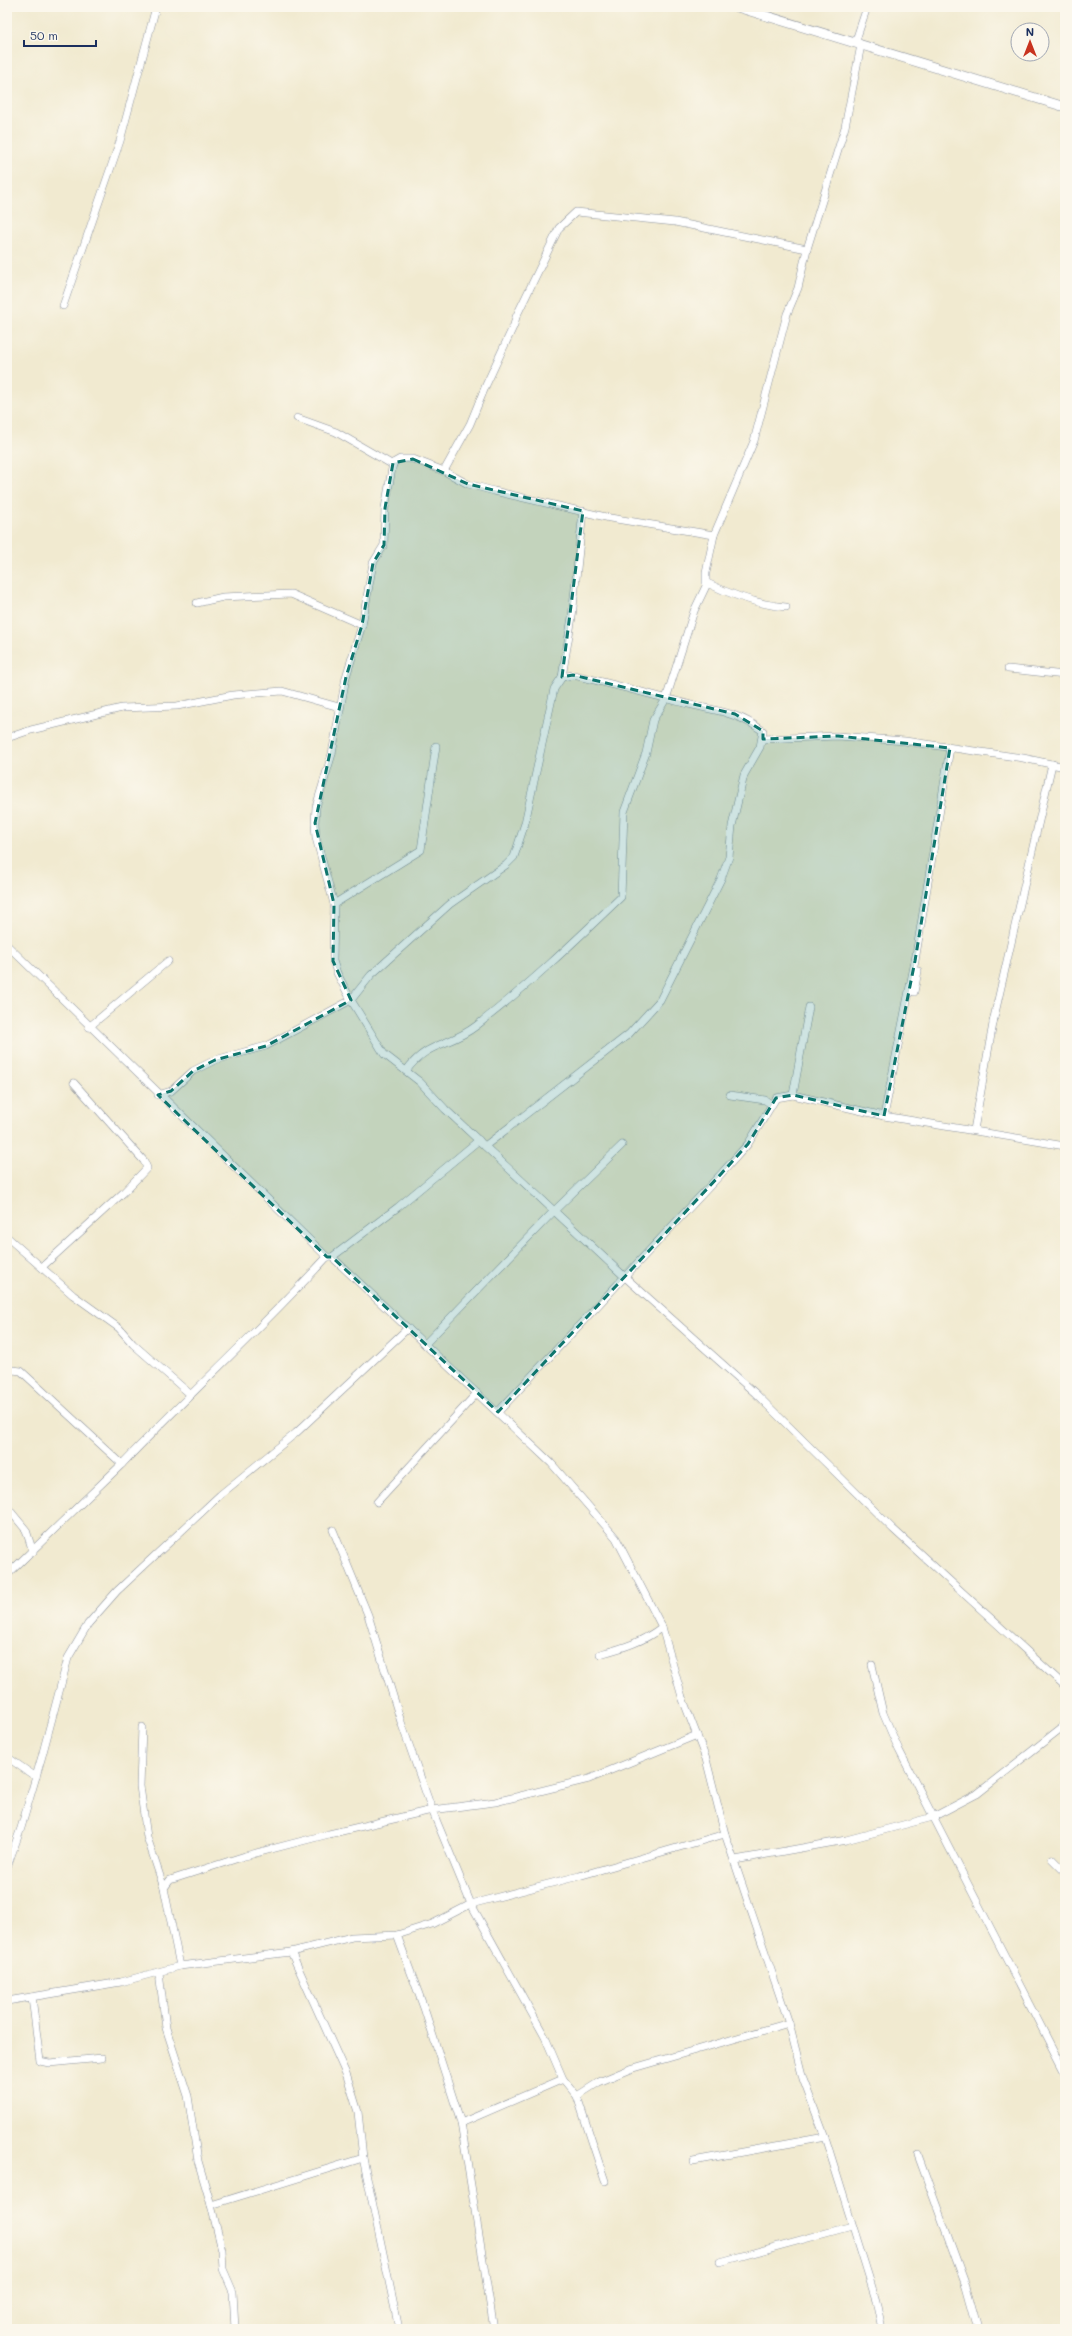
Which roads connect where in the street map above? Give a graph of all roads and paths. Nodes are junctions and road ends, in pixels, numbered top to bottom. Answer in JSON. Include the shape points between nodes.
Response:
{"nodes":[{"id":1,"x":156,"y":7,"type":"edge"},
{"id":2,"x":738,"y":7,"type":"edge"},
{"id":3,"x":867,"y":7,"type":"edge"},
{"id":4,"x":861,"y":46,"type":"junction"},
{"id":5,"x":1065,"y":107,"type":"edge"},
{"id":6,"x":807,"y":249,"type":"junction"},
{"id":7,"x":62,"y":306,"type":"dead end"},
{"id":8,"x":297,"y":418,"type":"dead end"},
{"id":9,"x":393,"y":463,"type":"junction"},
{"id":10,"x":444,"y":471,"type":"junction"},
{"id":11,"x":583,"y":511,"type":"junction"},
{"id":12,"x":714,"y":535,"type":"junction"},
{"id":13,"x":707,"y":583,"type":"junction"},
{"id":14,"x":197,"y":603,"type":"dead end"},
{"id":15,"x":786,"y":607,"type":"dead end"},
{"id":16,"x":362,"y":626,"type":"junction"},
{"id":17,"x":1008,"y":669,"type":"dead end"},
{"id":18,"x":1065,"y":675,"type":"edge"},
{"id":19,"x":562,"y":677,"type":"junction"},
{"id":20,"x":666,"y":699,"type":"junction"},
{"id":21,"x":339,"y":707,"type":"junction"},
{"id":22,"x":7,"y":738,"type":"edge"},
{"id":23,"x":763,"y":739,"type":"junction"},
{"id":24,"x":436,"y":746,"type":"dead end"},
{"id":25,"x":950,"y":748,"type":"junction"},
{"id":26,"x":1052,"y":764,"type":"junction"},
{"id":27,"x":1065,"y":767,"type":"edge"},
{"id":28,"x":334,"y":904,"type":"junction"},
{"id":29,"x":7,"y":945,"type":"edge"},
{"id":30,"x":1009,"y":946,"type":"dead end"},
{"id":31,"x":168,"y":961,"type":"dead end"},
{"id":32,"x":918,"y":971,"type":"dead end"},
{"id":33,"x":351,"y":1000,"type":"junction"},
{"id":34,"x":809,"y":1007,"type":"dead end"},
{"id":35,"x":993,"y":1022,"type":"junction"},
{"id":36,"x":89,"y":1027,"type":"junction"},
{"id":37,"x":406,"y":1071,"type":"junction"},
{"id":38,"x":74,"y":1083,"type":"dead end"},
{"id":39,"x":158,"y":1095,"type":"junction"},
{"id":40,"x":730,"y":1095,"type":"dead end"},
{"id":41,"x":793,"y":1095,"type":"junction"},
{"id":42,"x":771,"y":1104,"type":"junction"},
{"id":43,"x":884,"y":1116,"type":"junction"},
{"id":44,"x":974,"y":1130,"type":"junction"},
{"id":45,"x":479,"y":1140,"type":"junction"},
{"id":46,"x":622,"y":1145,"type":"dead end"},
{"id":47,"x":485,"y":1146,"type":"junction"},
{"id":48,"x":1065,"y":1146,"type":"edge"},
{"id":49,"x":554,"y":1211,"type":"junction"},
{"id":50,"x":7,"y":1237,"type":"edge"},
{"id":51,"x":329,"y":1257,"type":"junction"},
{"id":52,"x":42,"y":1267,"type":"junction"},
{"id":53,"x":626,"y":1278,"type":"junction"},
{"id":54,"x":408,"y":1328,"type":"junction"},
{"id":55,"x":425,"y":1344,"type":"junction"},
{"id":56,"x":9,"y":1370,"type":"edge"},
{"id":57,"x":477,"y":1393,"type":"junction"},
{"id":58,"x":190,"y":1394,"type":"junction"},
{"id":59,"x":498,"y":1412,"type":"junction"},
{"id":60,"x":122,"y":1464,"type":"junction"},
{"id":61,"x":377,"y":1502,"type":"dead end"},
{"id":62,"x":7,"y":1507,"type":"edge"},
{"id":63,"x":333,"y":1530,"type":"dead end"},
{"id":64,"x":33,"y":1552,"type":"junction"},
{"id":65,"x":7,"y":1575,"type":"edge"},
{"id":66,"x":662,"y":1627,"type":"junction"},
{"id":67,"x":600,"y":1654,"type":"dead end"},
{"id":68,"x":872,"y":1665,"type":"dead end"},
{"id":69,"x":1065,"y":1686,"type":"edge"},
{"id":70,"x":1065,"y":1725,"type":"edge"},
{"id":71,"x":142,"y":1727,"type":"dead end"},
{"id":72,"x":697,"y":1735,"type":"junction"},
{"id":73,"x":7,"y":1757,"type":"edge"},
{"id":74,"x":36,"y":1777,"type":"junction"},
{"id":75,"x":432,"y":1810,"type":"junction"},
{"id":76,"x":932,"y":1817,"type":"junction"},
{"id":77,"x":725,"y":1834,"type":"junction"},
{"id":78,"x":1052,"y":1859,"type":"dead end"},
{"id":79,"x":735,"y":1860,"type":"junction"},
{"id":80,"x":7,"y":1867,"type":"edge"},
{"id":81,"x":1065,"y":1872,"type":"edge"},
{"id":82,"x":164,"y":1888,"type":"junction"},
{"id":83,"x":471,"y":1904,"type":"junction"},
{"id":84,"x":397,"y":1935,"type":"junction"},
{"id":85,"x":291,"y":1952,"type":"junction"},
{"id":86,"x":180,"y":1966,"type":"junction"},
{"id":87,"x":159,"y":1973,"type":"junction"},
{"id":88,"x":32,"y":1997,"type":"junction"},
{"id":89,"x":7,"y":2001,"type":"edge"},
{"id":90,"x":789,"y":2023,"type":"junction"},
{"id":91,"x":102,"y":2058,"type":"dead end"},
{"id":92,"x":1065,"y":2073,"type":"edge"},
{"id":93,"x":563,"y":2079,"type":"junction"},
{"id":94,"x":577,"y":2096,"type":"junction"},
{"id":95,"x":461,"y":2123,"type":"junction"},
{"id":96,"x":825,"y":2137,"type":"junction"},
{"id":97,"x":918,"y":2155,"type":"dead end"},
{"id":98,"x":363,"y":2158,"type":"junction"},
{"id":99,"x":693,"y":2161,"type":"dead end"},
{"id":100,"x":605,"y":2181,"type":"dead end"},
{"id":101,"x":211,"y":2205,"type":"junction"},
{"id":102,"x":852,"y":2226,"type":"junction"},
{"id":103,"x":720,"y":2262,"type":"dead end"},
{"id":104,"x":235,"y":2329,"type":"edge"},
{"id":105,"x":399,"y":2329,"type":"edge"},
{"id":106,"x":494,"y":2329,"type":"edge"},
{"id":107,"x":882,"y":2329,"type":"edge"},
{"id":108,"x":978,"y":2329,"type":"edge"}],
"edges":[{"from":1,"to":7,"type":"street","via":[[120,141]]},
{"from":2,"to":4,"type":"street"},
{"from":3,"to":4,"type":"street","via":[[856,40]]},
{"from":4,"to":5,"type":"street","via":[[973,77]]},
{"from":4,"to":6,"type":"street","via":[[845,127]]},
{"from":6,"to":10,"type":"street","via":[[675,222],[576,212],[559,228],[516,317],[470,424]]},
{"from":6,"to":12,"type":"street","via":[[754,440]]},
{"from":8,"to":9,"type":"street","via":[[336,432]]},
{"from":9,"to":10,"type":"street","via":[[413,460]]},
{"from":9,"to":16,"type":"street","via":[[385,508],[384,545],[373,564]]},
{"from":10,"to":11,"type":"street","via":[[468,484]]},
{"from":11,"to":12,"type":"street","via":[[610,518]]},
{"from":11,"to":19,"type":"street","via":[[572,617]]},
{"from":12,"to":13,"type":"street","via":[[706,573]]},
{"from":13,"to":15,"type":"street","via":[[768,606]]},
{"from":13,"to":20,"type":"street","via":[[694,611]]},
{"from":14,"to":16,"type":"street","via":[[223,597],[291,594]]},
{"from":16,"to":21,"type":"street"},
{"from":17,"to":18,"type":"street"},
{"from":19,"to":20,"type":"street","via":[[573,675]]},
{"from":19,"to":33,"type":"street","via":[[554,689],[525,823],[514,857],[444,908],[370,975]]},
{"from":20,"to":23,"type":"street","via":[[735,714],[763,731]]},
{"from":20,"to":37,"type":"street","via":[[653,720],[646,753],[624,812],[621,897],[508,1001],[474,1028],[424,1052]]},
{"from":21,"to":22,"type":"street","via":[[282,691],[233,694],[177,706],[122,708]]},
{"from":21,"to":28,"type":"street","via":[[332,754],[316,807],[315,823],[316,838]]},
{"from":23,"to":25,"type":"street","via":[[838,736],[905,741]]},
{"from":23,"to":47,"type":"street","via":[[744,775],[724,872],[660,1000],[629,1034]]},
{"from":24,"to":28,"type":"street","via":[[421,850]]},
{"from":25,"to":26,"type":"street"},
{"from":25,"to":43,"type":"street","via":[[915,961]]},
{"from":26,"to":27,"type":"street"},
{"from":26,"to":35,"type":"street"},
{"from":28,"to":33,"type":"street","via":[[333,961]]},
{"from":29,"to":36,"type":"street"},
{"from":30,"to":35,"type":"street"},
{"from":31,"to":36,"type":"street"},
{"from":32,"to":43,"type":"street"},
{"from":33,"to":37,"type":"street","via":[[384,1054]]},
{"from":33,"to":39,"type":"street","via":[[266,1046],[215,1060],[193,1071],[171,1091]]},
{"from":34,"to":41,"type":"street"},
{"from":35,"to":44,"type":"street"},
{"from":36,"to":39,"type":"street"},
{"from":37,"to":45,"type":"street"},
{"from":38,"to":52,"type":"street","via":[[144,1161],[147,1168]]},
{"from":39,"to":51,"type":"street"},
{"from":40,"to":42,"type":"street","via":[[765,1100]]},
{"from":41,"to":42,"type":"street","via":[[776,1098]]},
{"from":41,"to":43,"type":"street"},
{"from":42,"to":53,"type":"street","via":[[748,1144]]},
{"from":43,"to":44,"type":"street"},
{"from":44,"to":48,"type":"street"},
{"from":45,"to":47,"type":"street"},
{"from":45,"to":51,"type":"street","via":[[398,1207]]},
{"from":46,"to":49,"type":"street"},
{"from":47,"to":49,"type":"street"},
{"from":49,"to":53,"type":"street"},
{"from":49,"to":55,"type":"street"},
{"from":50,"to":52,"type":"street"},
{"from":51,"to":54,"type":"street"},
{"from":51,"to":58,"type":"street"},
{"from":52,"to":58,"type":"street","via":[[73,1295],[119,1328],[133,1344]]},
{"from":53,"to":59,"type":"street"},
{"from":53,"to":69,"type":"street","via":[[756,1392],[893,1530]]},
{"from":54,"to":55,"type":"street"},
{"from":54,"to":74,"type":"street","via":[[296,1433],[220,1495],[117,1590],[88,1624],[68,1658]]},
{"from":55,"to":57,"type":"street"},
{"from":56,"to":60,"type":"street","via":[[21,1371]]},
{"from":57,"to":59,"type":"street"},
{"from":57,"to":61,"type":"street"},
{"from":58,"to":60,"type":"street"},
{"from":59,"to":66,"type":"street","via":[[551,1463],[616,1538]]},
{"from":60,"to":64,"type":"street"},
{"from":62,"to":64,"type":"street","via":[[26,1530]]},
{"from":63,"to":75,"type":"street","via":[[368,1615],[401,1722]]},
{"from":64,"to":65,"type":"street"},
{"from":66,"to":67,"type":"street","via":[[651,1636],[628,1647]]},
{"from":66,"to":72,"type":"street","via":[[682,1697]]},
{"from":68,"to":76,"type":"street","via":[[883,1714]]},
{"from":70,"to":76,"type":"street","via":[[977,1794]]},
{"from":71,"to":82,"type":"street","via":[[140,1786],[147,1837]]},
{"from":72,"to":75,"type":"street","via":[[589,1779],[495,1802]]},
{"from":72,"to":77,"type":"street","via":[[706,1759]]},
{"from":73,"to":74,"type":"street"},
{"from":74,"to":80,"type":"street"},
{"from":75,"to":82,"type":"street","via":[[245,1856],[170,1880]]},
{"from":75,"to":83,"type":"street"},
{"from":76,"to":79,"type":"street","via":[[846,1840]]},
{"from":76,"to":92,"type":"street"},
{"from":77,"to":79,"type":"street"},
{"from":77,"to":83,"type":"street"},
{"from":78,"to":81,"type":"street"},
{"from":79,"to":90,"type":"street","via":[[754,1925]]},
{"from":82,"to":86,"type":"street"},
{"from":83,"to":84,"type":"street","via":[[432,1924]]},
{"from":83,"to":93,"type":"street","via":[[545,2037]]},
{"from":84,"to":85,"type":"street","via":[[352,1937]]},
{"from":84,"to":95,"type":"street","via":[[424,2008]]},
{"from":85,"to":86,"type":"street"},
{"from":85,"to":98,"type":"street","via":[[347,2076],[358,2112]]},
{"from":86,"to":87,"type":"street"},
{"from":87,"to":88,"type":"street"},
{"from":87,"to":101,"type":"street","via":[[166,2028],[188,2096],[198,2161]]},
{"from":88,"to":89,"type":"street"},
{"from":88,"to":91,"type":"street","via":[[40,2061],[49,2063]]},
{"from":90,"to":94,"type":"street","via":[[630,2069],[599,2082]]},
{"from":90,"to":96,"type":"street","via":[[803,2079]]},
{"from":93,"to":94,"type":"street"},
{"from":93,"to":95,"type":"street"},
{"from":94,"to":100,"type":"street"},
{"from":95,"to":106,"type":"street"},
{"from":96,"to":99,"type":"street"},
{"from":96,"to":102,"type":"street"},
{"from":97,"to":108,"type":"street","via":[[966,2286]]},
{"from":98,"to":101,"type":"street"},
{"from":98,"to":105,"type":"street"},
{"from":101,"to":104,"type":"street","via":[[222,2250],[223,2268],[233,2292]]},
{"from":102,"to":103,"type":"street"},
{"from":102,"to":107,"type":"street","via":[[876,2300]]}]}
